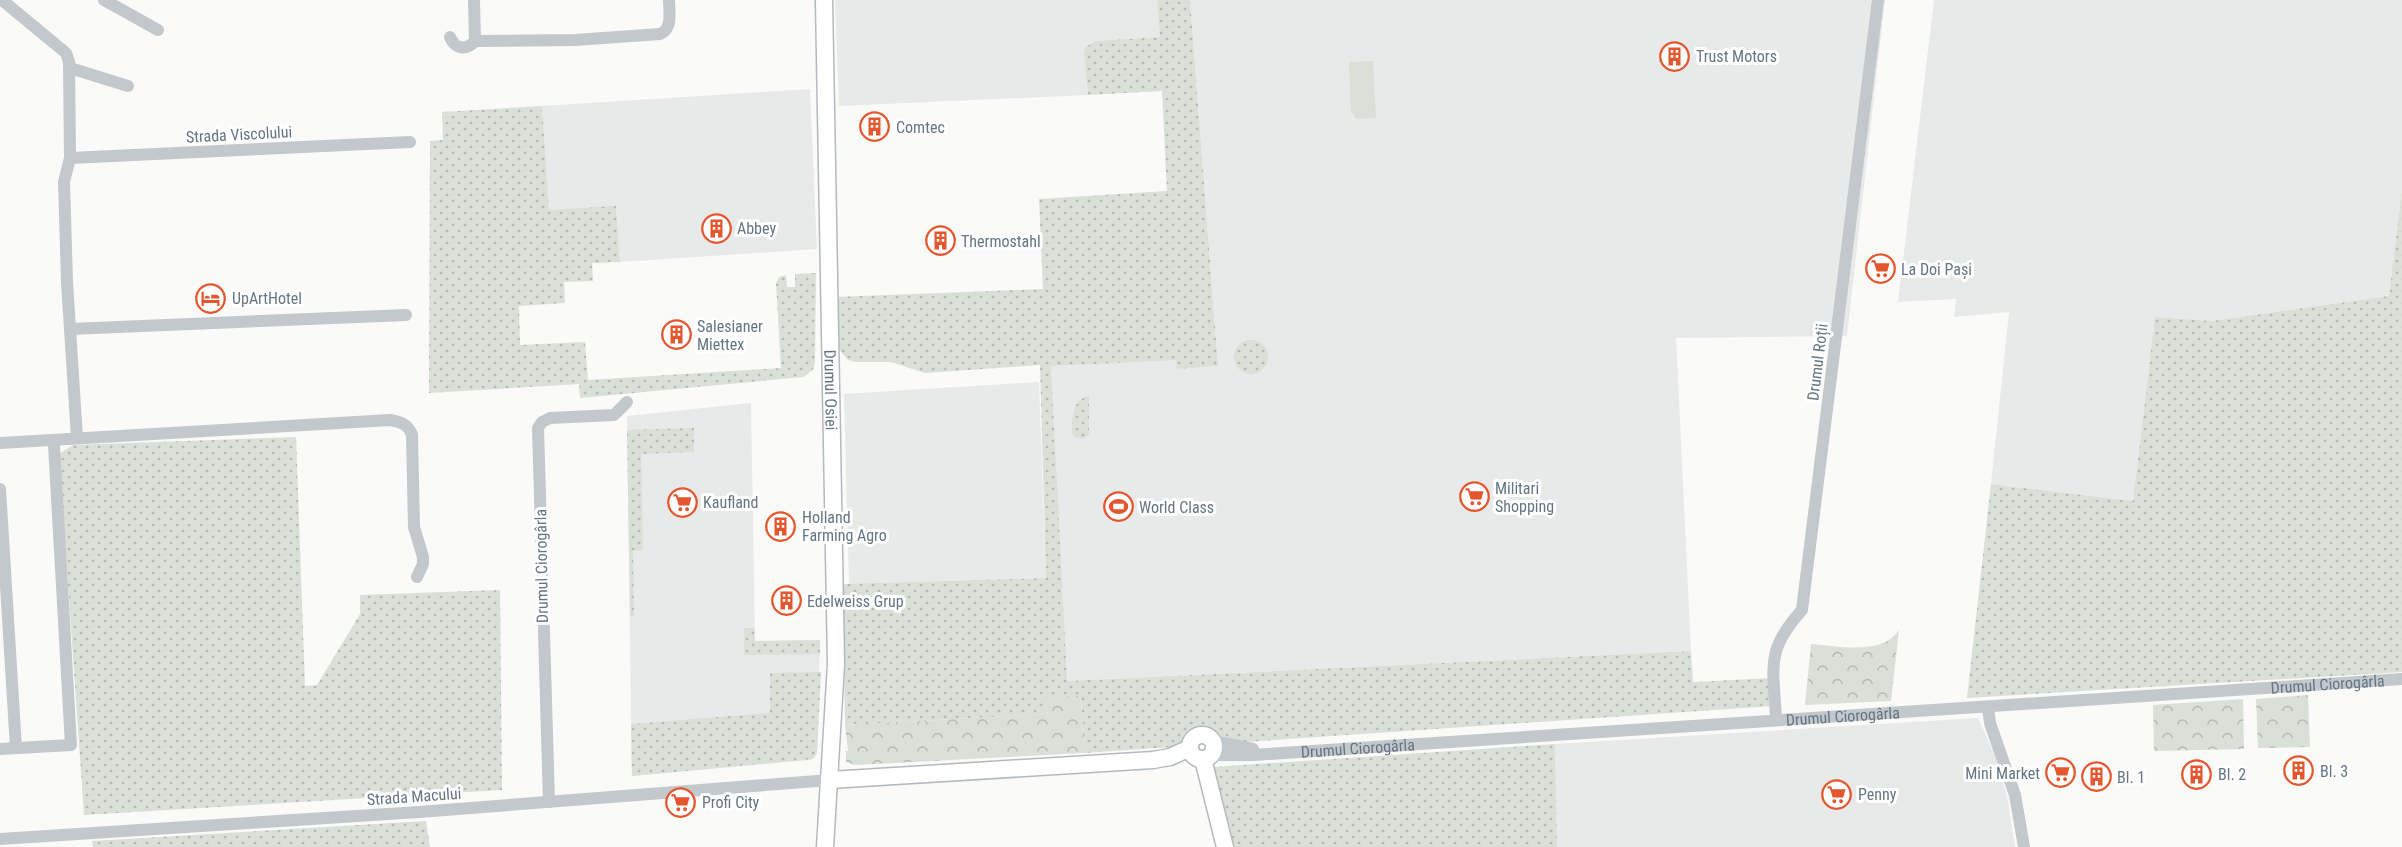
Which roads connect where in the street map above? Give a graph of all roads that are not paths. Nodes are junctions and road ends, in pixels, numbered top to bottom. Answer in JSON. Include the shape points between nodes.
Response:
{"nodes":[{"id":1,"x":2,"y":0,"type":"edge"},
{"id":2,"x":104,"y":0,"type":"edge"},
{"id":3,"x":474,"y":0,"type":"edge"},
{"id":4,"x":669,"y":0,"type":"edge"},
{"id":5,"x":824,"y":0,"type":"edge"},
{"id":6,"x":1878,"y":0,"type":"edge"},
{"id":7,"x":158,"y":30,"type":"dead end"},
{"id":8,"x":450,"y":37,"type":"dead end"},
{"id":9,"x":475,"y":42,"type":"junction"},
{"id":10,"x":70,"y":68,"type":"junction"},
{"id":11,"x":128,"y":86,"type":"dead end"},
{"id":12,"x":410,"y":142,"type":"dead end"},
{"id":13,"x":70,"y":158,"type":"junction"},
{"id":14,"x":406,"y":315,"type":"dead end"},
{"id":15,"x":70,"y":329,"type":"junction"},
{"id":16,"x":627,"y":402,"type":"dead end"},
{"id":17,"x":77,"y":438,"type":"junction"},
{"id":18,"x":0,"y":443,"type":"edge"},
{"id":19,"x":54,"y":445,"type":"junction"},
{"id":20,"x":0,"y":448,"type":"edge"},
{"id":21,"x":0,"y":489,"type":"edge"},
{"id":22,"x":417,"y":577,"type":"dead end"},
{"id":23,"x":2402,"y":679,"type":"edge"},
{"id":24,"x":1988,"y":707,"type":"junction"},
{"id":25,"x":1776,"y":720,"type":"junction"},
{"id":26,"x":16,"y":748,"type":"junction"},
{"id":27,"x":0,"y":749,"type":"edge"},
{"id":28,"x":1209,"y":752,"type":"junction"},
{"id":29,"x":831,"y":758,"type":"junction"},
{"id":30,"x":830,"y":780,"type":"junction"},
{"id":31,"x":807,"y":781,"type":"junction"},
{"id":32,"x":549,"y":802,"type":"junction"},
{"id":33,"x":0,"y":839,"type":"edge"},
{"id":34,"x":86,"y":840,"type":"edge"},
{"id":35,"x":825,"y":847,"type":"edge"},
{"id":36,"x":1225,"y":847,"type":"edge"},
{"id":37,"x":2024,"y":847,"type":"edge"}],
"edges":[{"from":1,"to":10,"type":"street","via":[[66,53]]},
{"from":2,"to":7,"type":"street"},
{"from":3,"to":9,"type":"street"},
{"from":4,"to":9,"type":"street","via":[[669,26],[660,34]]},
{"from":5,"to":29,"type":"street","name":"Drumul Osiei","via":[[836,664]]},
{"from":6,"to":25,"type":"street","name":"Drumul Roții","via":[[1802,609],[1781,636],[1773,663]]},
{"from":8,"to":9,"type":"street","via":[[461,48]]},
{"from":10,"to":11,"type":"street"},
{"from":10,"to":13,"type":"street"},
{"from":12,"to":13,"type":"street","name":"Strada Viscolului"},
{"from":13,"to":15,"type":"street","via":[[64,182]]},
{"from":14,"to":15,"type":"street"},
{"from":15,"to":17,"type":"street"},
{"from":16,"to":32,"type":"street","name":"Drumul Ciorogârla","via":[[614,415],[550,418],[538,428]]},
{"from":17,"to":18,"type":"street"},
{"from":17,"to":19,"type":"street"},
{"from":17,"to":22,"type":"street","via":[[390,420],[405,424],[412,435],[414,527],[423,557]]},
{"from":19,"to":20,"type":"street"},
{"from":19,"to":26,"type":"street","via":[[71,745]]},
{"from":21,"to":26,"type":"street"},
{"from":23,"to":24,"type":"street","name":"Drumul Ciorogârla"},
{"from":24,"to":25,"type":"street","name":"Drumul Ciorogârla"},
{"from":24,"to":37,"type":"street","via":[[2015,795]]},
{"from":25,"to":28,"type":"street","name":"Drumul Ciorogârla","via":[[1253,755]]},
{"from":26,"to":27,"type":"street"},
{"from":28,"to":30,"type":"street","via":[[1193,755],[1190,748],[1153,760]]},
{"from":28,"to":36,"type":"street"},
{"from":29,"to":30,"type":"street","name":"Drumul Osiei"},
{"from":29,"to":31,"type":"street","via":[[822,772]]},
{"from":30,"to":31,"type":"street","name":"Strada Macului"},
{"from":30,"to":35,"type":"street","name":"Drumul Osiei"},
{"from":31,"to":32,"type":"street","name":"Strada Macului"},
{"from":32,"to":34,"type":"street","name":"Strada Macului"},
{"from":33,"to":34,"type":"street","name":"Strada Macului"}]}
